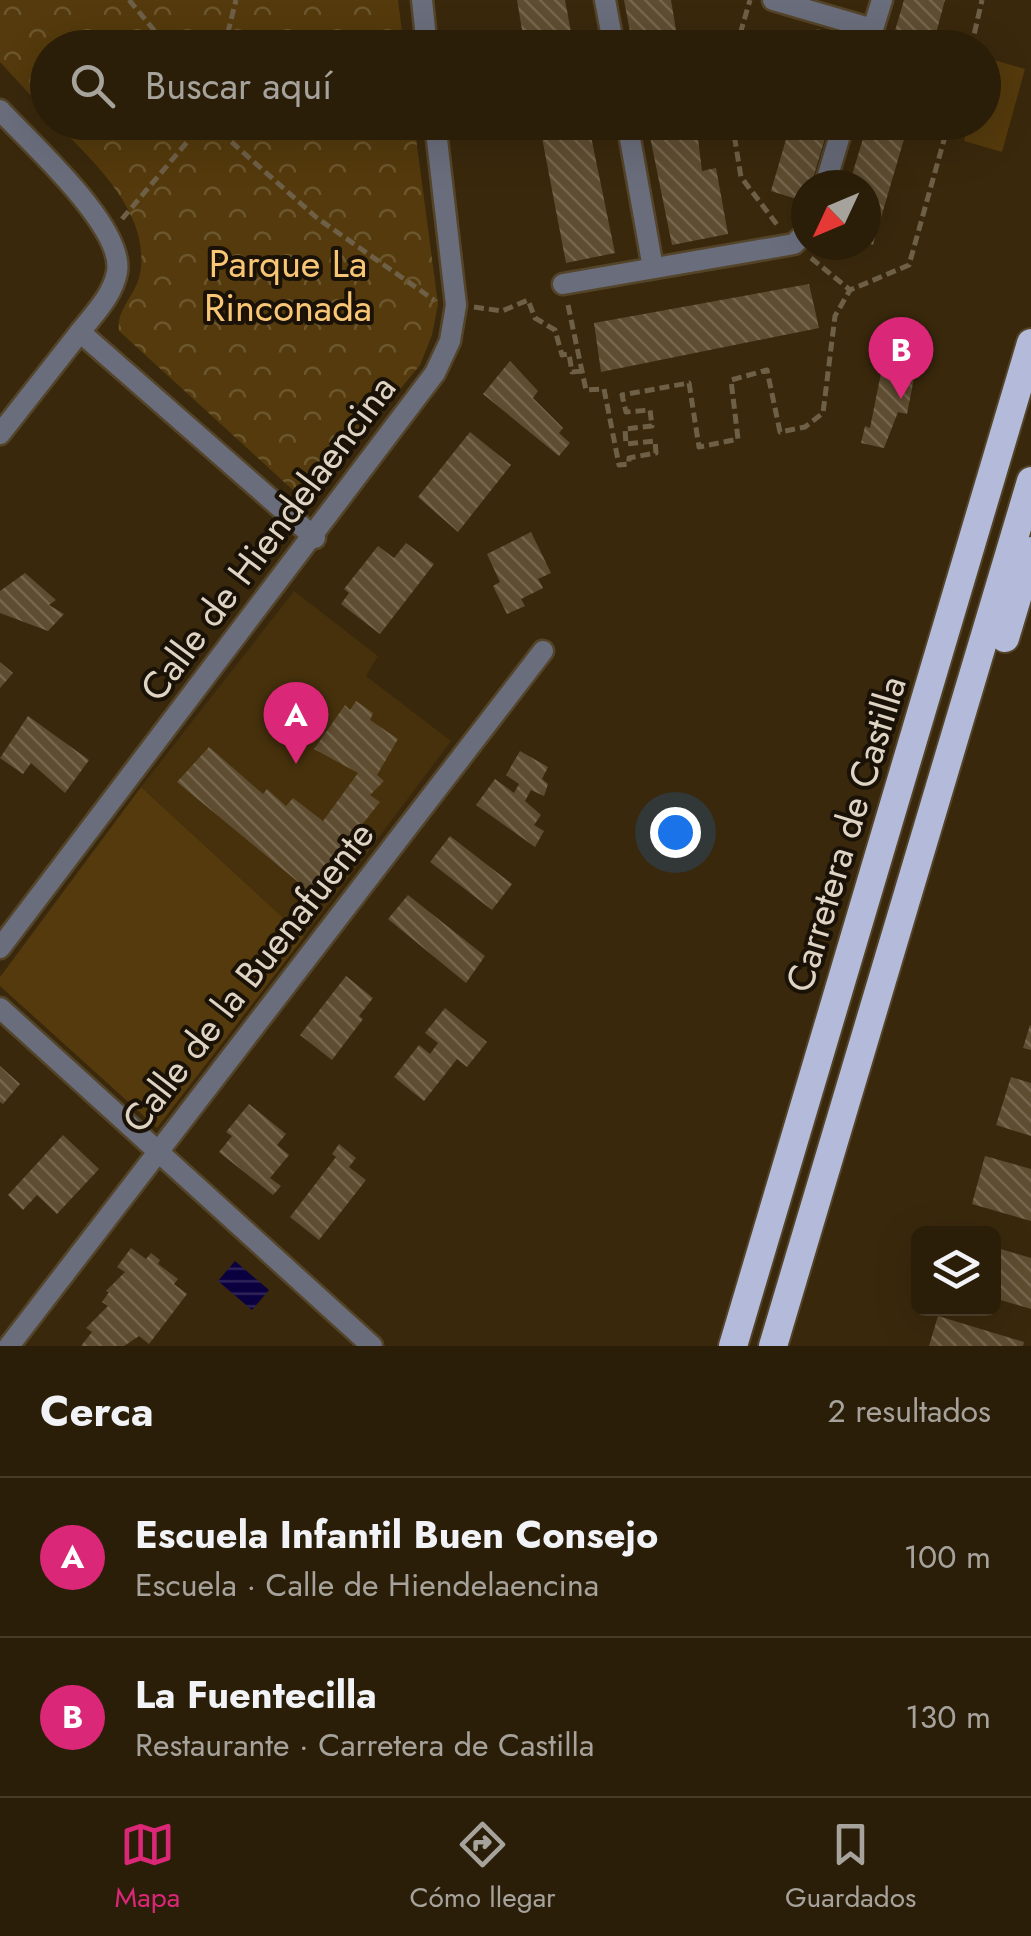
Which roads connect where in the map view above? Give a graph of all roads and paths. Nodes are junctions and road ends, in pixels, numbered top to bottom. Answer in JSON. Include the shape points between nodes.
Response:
{"nodes":[{"id":1,"x":129,"y":0,"type":"edge"},
{"id":2,"x":236,"y":0,"type":"edge"},
{"id":3,"x":422,"y":0,"type":"edge"},
{"id":4,"x":605,"y":0,"type":"edge"},
{"id":5,"x":750,"y":0,"type":"edge"},
{"id":6,"x":774,"y":0,"type":"edge"},
{"id":7,"x":882,"y":0,"type":"edge"},
{"id":8,"x":982,"y":0,"type":"edge"},
{"id":9,"x":154,"y":30,"type":"edge"},
{"id":10,"x":228,"y":30,"type":"edge"},
{"id":11,"x":425,"y":30,"type":"edge"},
{"id":12,"x":611,"y":30,"type":"edge"},
{"id":13,"x":741,"y":30,"type":"edge"},
{"id":14,"x":850,"y":30,"type":"edge"},
{"id":15,"x":873,"y":30,"type":"edge"},
{"id":16,"x":975,"y":30,"type":"edge"},
{"id":17,"x":0,"y":110,"type":"edge"},
{"id":18,"x":191,"y":140,"type":"edge"},
{"id":19,"x":227,"y":140,"type":"edge"},
{"id":20,"x":437,"y":140,"type":"edge"},
{"id":21,"x":630,"y":140,"type":"edge"},
{"id":22,"x":735,"y":140,"type":"edge"},
{"id":23,"x":839,"y":140,"type":"edge"},
{"id":24,"x":944,"y":140,"type":"edge"},
{"id":25,"x":830,"y":170,"type":"edge"},
{"id":26,"x":90,"y":210,"type":"junction"},
{"id":27,"x":791,"y":229,"type":"edge"},
{"id":28,"x":791,"y":240,"type":"edge"},
{"id":29,"x":821,"y":260,"type":"edge"},
{"id":30,"x":653,"y":268,"type":"junction"},
{"id":31,"x":563,"y":284,"type":"joint"},
{"id":32,"x":850,"y":290,"type":"junction"},
{"id":33,"x":456,"y":304,"type":"junction"},
{"id":34,"x":1031,"y":320,"type":"edge"},
{"id":35,"x":80,"y":332,"type":"junction"},
{"id":36,"x":1031,"y":343,"type":"edge"},
{"id":37,"x":584,"y":371,"type":"junction"},
{"id":38,"x":1009,"y":418,"type":"junction"},
{"id":39,"x":0,"y":434,"type":"edge"},
{"id":40,"x":1031,"y":481,"type":"edge"},
{"id":41,"x":315,"y":538,"type":"junction"},
{"id":42,"x":1031,"y":551,"type":"edge"},
{"id":43,"x":543,"y":651,"type":"dead end"},
{"id":44,"x":906,"y":912,"type":"junction"},
{"id":45,"x":0,"y":948,"type":"edge"},
{"id":46,"x":0,"y":1008,"type":"edge"},
{"id":47,"x":159,"y":1151,"type":"junction"},
{"id":48,"x":9,"y":1346,"type":"edge"},
{"id":49,"x":372,"y":1346,"type":"edge"},
{"id":50,"x":733,"y":1346,"type":"edge"},
{"id":51,"x":773,"y":1346,"type":"edge"}],
"edges":[{"from":1,"to":9,"type":"path"},
{"from":2,"to":10,"type":"path"},
{"from":3,"to":11,"type":"street"},
{"from":4,"to":12,"type":"street"},
{"from":5,"to":13,"type":"path"},
{"from":6,"to":14,"type":"street"},
{"from":7,"to":15,"type":"street"},
{"from":8,"to":16,"type":"path"},
{"from":17,"to":26,"type":"street"},
{"from":18,"to":26,"type":"path","via":[[125,220]]},
{"from":19,"to":33,"type":"path","via":[[317,218],[429,299]]},
{"from":20,"to":33,"type":"street","name":"Calle de Hiendelaencina"},
{"from":21,"to":30,"type":"street"},
{"from":22,"to":27,"type":"path","via":[[741,177]]},
{"from":23,"to":25,"type":"street"},
{"from":24,"to":32,"type":"path","via":[[909,264]]},
{"from":26,"to":35,"type":"street","via":[[109,234],[117,272]]},
{"from":28,"to":30,"type":"street"},
{"from":29,"to":32,"type":"path"},
{"from":30,"to":31,"type":"street"},
{"from":31,"to":37,"type":"path"},
{"from":32,"to":37,"type":"path","via":[[835,316],[823,413],[805,427],[780,432],[767,370],[731,380],[738,439],[699,447],[688,383],[622,395],[626,412],[650,410],[652,426],[626,429],[626,444],[655,441],[656,453],[619,465],[604,389],[586,390]]},
{"from":33,"to":37,"type":"path","via":[[502,311],[528,300],[535,318],[555,330],[572,372]]},
{"from":33,"to":41,"type":"street","name":"Calle de Hiendelaencina","via":[[435,374]]},
{"from":34,"to":38,"type":"highway"},
{"from":35,"to":39,"type":"street"},
{"from":35,"to":41,"type":"street"},
{"from":36,"to":38,"type":"highway","name":"Carretera de Castilla"},
{"from":38,"to":50,"type":"highway","name":"Carretera de Castilla"},
{"from":40,"to":44,"type":"highway","name":"Carretera de Castilla"},
{"from":41,"to":45,"type":"street","name":"Calle de Hiendelaencina"},
{"from":42,"to":44,"type":"highway","via":[[964,775]]},
{"from":43,"to":47,"type":"street","name":"Calle de la Buenafuente"},
{"from":44,"to":51,"type":"highway","name":"Carretera de Castilla"},
{"from":46,"to":47,"type":"street"},
{"from":47,"to":48,"type":"street","name":"Calle de la Buenafuente"},
{"from":47,"to":49,"type":"street"}]}
